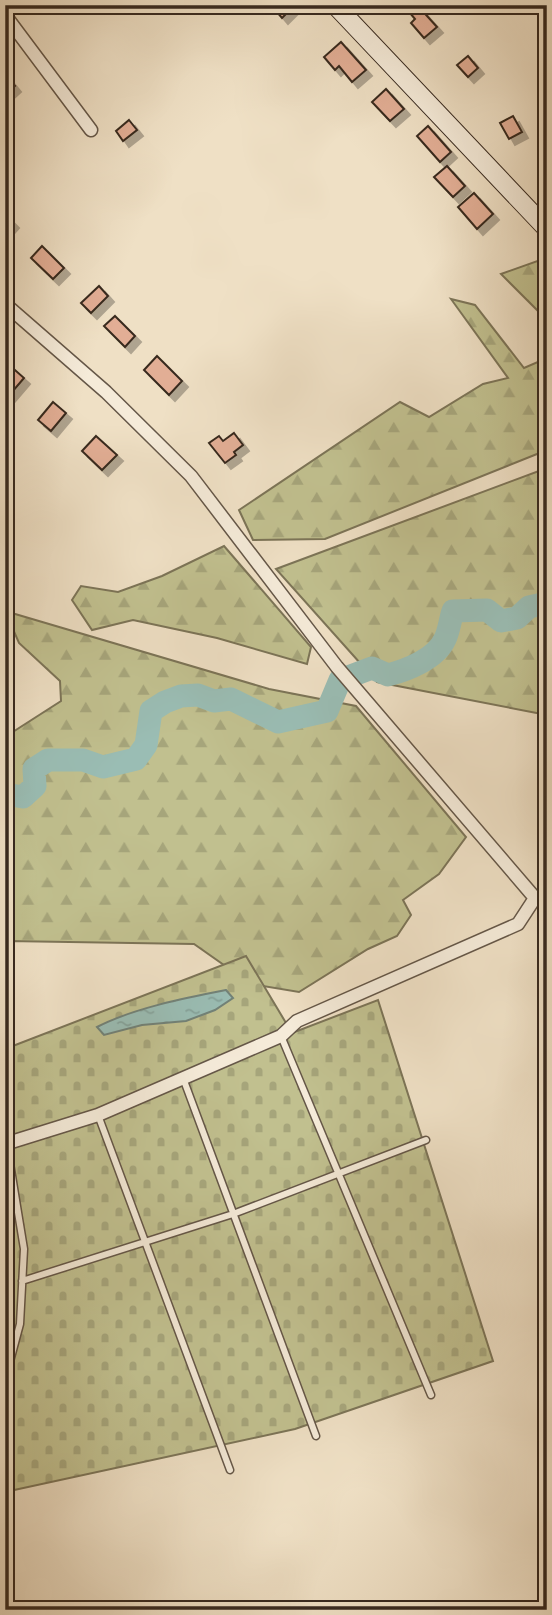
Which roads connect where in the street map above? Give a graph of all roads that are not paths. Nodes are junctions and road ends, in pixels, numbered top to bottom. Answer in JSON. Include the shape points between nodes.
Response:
{"nodes":[{"id":1,"x":335,"y":5,"type":"edge"},
{"id":2,"x":5,"y":15,"type":"edge"},
{"id":3,"x":91,"y":130,"type":"dead end"},
{"id":4,"x":547,"y":229,"type":"edge"},
{"id":5,"x":5,"y":304,"type":"edge"},
{"id":6,"x":281,"y":1035,"type":"junction"},
{"id":7,"x":183,"y":1078,"type":"junction"},
{"id":8,"x":99,"y":1115,"type":"junction"},
{"id":9,"x":7,"y":1138,"type":"edge"},
{"id":10,"x":426,"y":1140,"type":"dead end"},
{"id":11,"x":339,"y":1174,"type":"junction"},
{"id":12,"x":233,"y":1214,"type":"junction"},
{"id":13,"x":146,"y":1243,"type":"junction"},
{"id":14,"x":22,"y":1281,"type":"junction"},
{"id":15,"x":5,"y":1380,"type":"edge"},
{"id":16,"x":431,"y":1395,"type":"dead end"},
{"id":17,"x":316,"y":1436,"type":"dead end"},
{"id":18,"x":230,"y":1470,"type":"dead end"}],
"edges":[{"from":1,"to":4,"type":"main road"},
{"from":2,"to":3,"type":"street"},
{"from":5,"to":6,"type":"street","via":[[106,392],[191,477],[337,667],[535,898],[518,924],[297,1021]]},
{"from":6,"to":7,"type":"street"},
{"from":6,"to":11,"type":"lane"},
{"from":7,"to":8,"type":"street"},
{"from":7,"to":12,"type":"lane"},
{"from":8,"to":9,"type":"street"},
{"from":8,"to":13,"type":"lane"},
{"from":9,"to":14,"type":"lane","via":[[24,1249]]},
{"from":10,"to":11,"type":"lane"},
{"from":11,"to":12,"type":"lane"},
{"from":11,"to":16,"type":"lane"},
{"from":12,"to":13,"type":"lane"},
{"from":12,"to":17,"type":"lane"},
{"from":13,"to":14,"type":"lane"},
{"from":13,"to":18,"type":"lane"},
{"from":14,"to":15,"type":"lane","via":[[20,1324]]}]}
